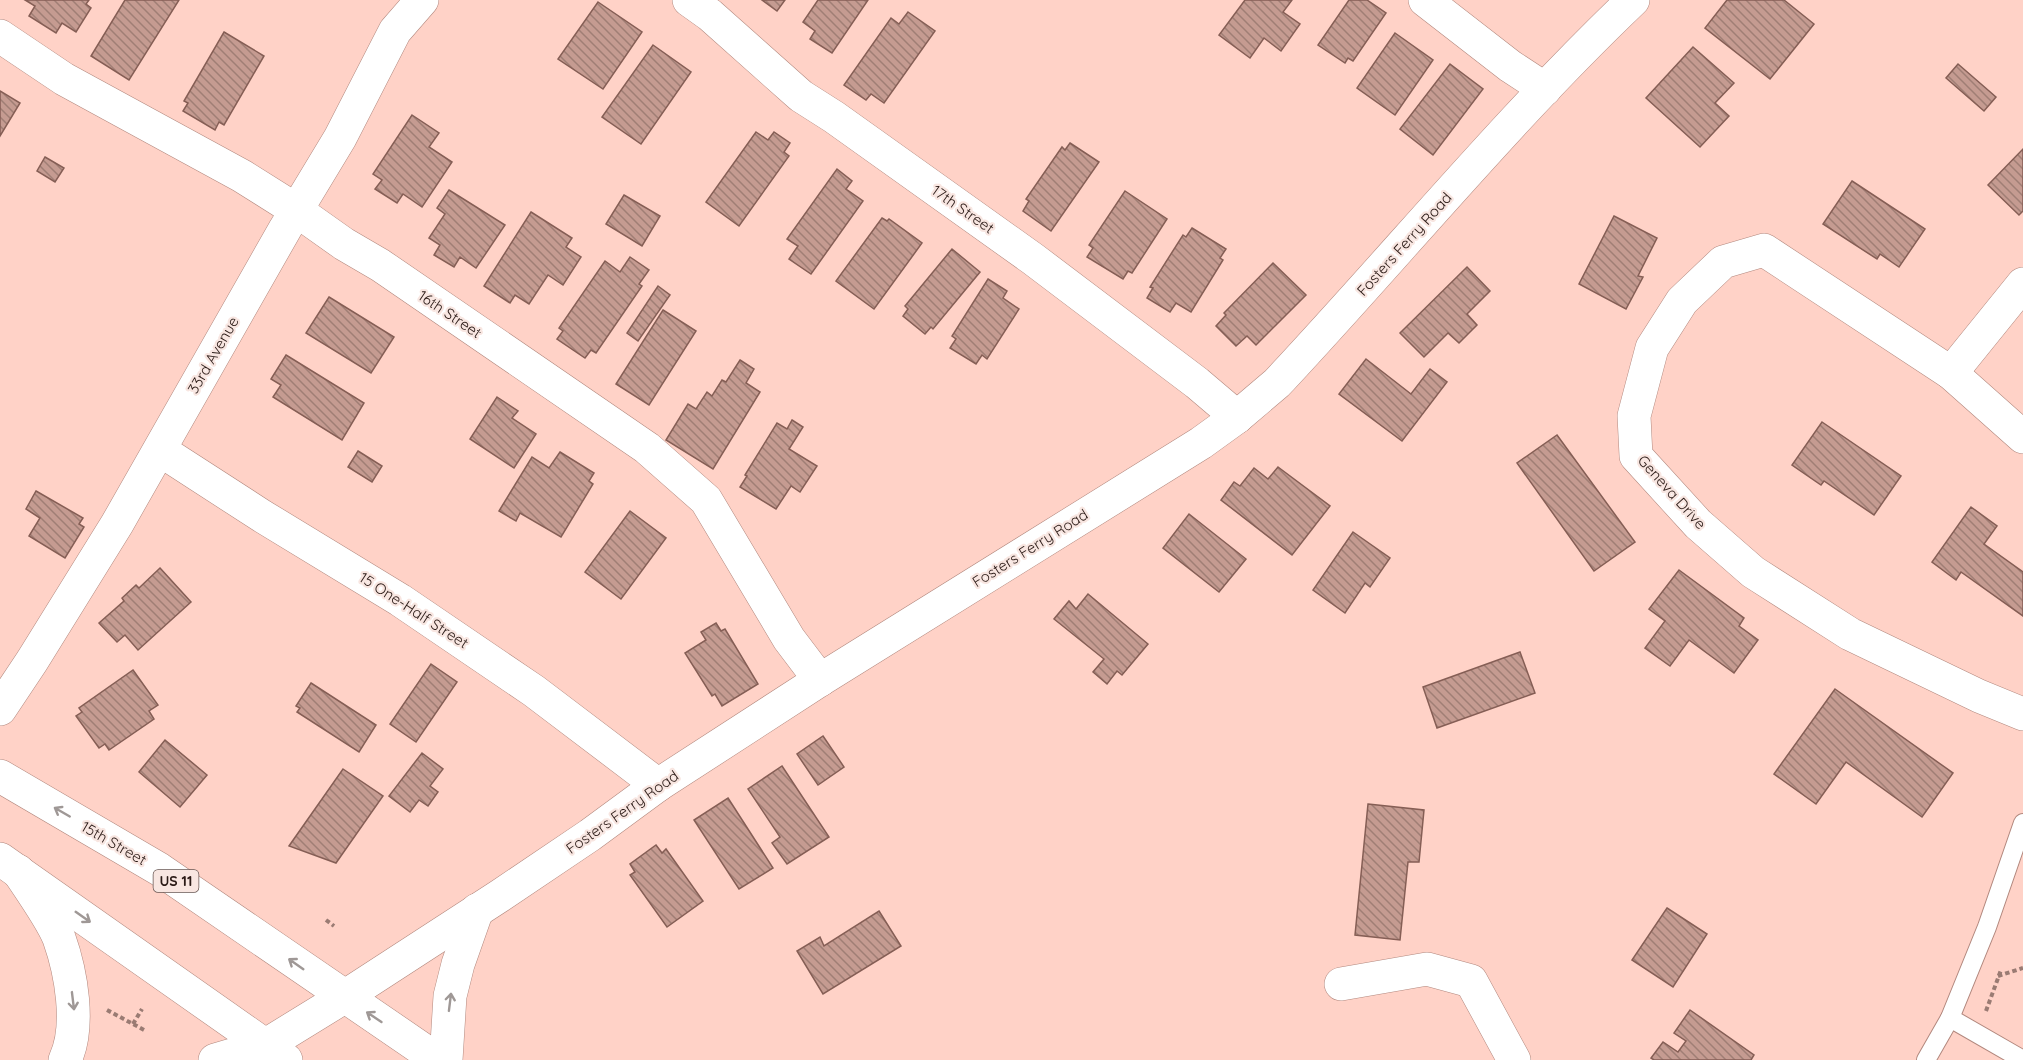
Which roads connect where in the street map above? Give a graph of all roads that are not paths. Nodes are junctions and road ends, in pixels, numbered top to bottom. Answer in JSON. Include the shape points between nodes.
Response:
{"nodes":[{"id":1,"x":422,"y":0,"type":"edge"},
{"id":2,"x":689,"y":0,"type":"edge"},
{"id":3,"x":1425,"y":0,"type":"edge"},
{"id":4,"x":1633,"y":0,"type":"edge"},
{"id":5,"x":0,"y":36,"type":"edge"},
{"id":6,"x":1545,"y":89,"type":"junction"},
{"id":7,"x":296,"y":210,"type":"junction"},
{"id":8,"x":2023,"y":284,"type":"edge"},
{"id":9,"x":1951,"y":373,"type":"junction"},
{"id":10,"x":1238,"y":417,"type":"junction"},
{"id":11,"x":2023,"y":437,"type":"edge"},
{"id":12,"x":160,"y":450,"type":"junction"},
{"id":13,"x":820,"y":680,"type":"junction"},
{"id":14,"x":0,"y":709,"type":"edge"},
{"id":15,"x":2023,"y":714,"type":"edge"},
{"id":16,"x":0,"y":776,"type":"edge"},
{"id":17,"x":658,"y":784,"type":"junction"},
{"id":18,"x":2023,"y":823,"type":"edge"},
{"id":19,"x":9,"y":865,"type":"edge"},
{"id":20,"x":477,"y":910,"type":"junction"},
{"id":21,"x":1341,"y":984,"type":"dead end"},
{"id":22,"x":344,"y":997,"type":"junction"},
{"id":23,"x":1950,"y":1018,"type":"junction"},
{"id":24,"x":270,"y":1055,"type":"edge"},
{"id":25,"x":65,"y":1060,"type":"edge"},
{"id":26,"x":215,"y":1060,"type":"edge"},
{"id":27,"x":438,"y":1060,"type":"edge"},
{"id":28,"x":446,"y":1060,"type":"edge"},
{"id":29,"x":1514,"y":1060,"type":"edge"},
{"id":30,"x":1926,"y":1060,"type":"edge"},
{"id":31,"x":2022,"y":1060,"type":"edge"}],
"edges":[{"from":1,"to":7,"type":"street","name":"33rd Avenue","via":[[395,31],[340,138]]},
{"from":2,"to":10,"type":"street","name":"17th Street","via":[[801,96],[1033,259]]},
{"from":3,"to":6,"type":"street"},
{"from":4,"to":6,"type":"street","name":"Fosters Ferry Road"},
{"from":5,"to":7,"type":"street","name":"16th Street","via":[[64,79],[242,176]]},
{"from":6,"to":10,"type":"street","name":"Fosters Ferry Road","via":[[1277,383]]},
{"from":7,"to":12,"type":"street","name":"33rd Avenue"},
{"from":7,"to":13,"type":"street","name":"16th Street","via":[[647,448],[706,500],[789,639]]},
{"from":8,"to":9,"type":"street"},
{"from":9,"to":11,"type":"street","name":"Geneva Drive"},
{"from":9,"to":15,"type":"street","name":"Geneva Drive","via":[[1764,250],[1723,262],[1682,301],[1652,348],[1634,416],[1636,456],[1698,524],[1753,572],[1850,634]]},
{"from":10,"to":13,"type":"street","name":"Fosters Ferry Road"},
{"from":12,"to":14,"type":"street","name":"33rd Avenue"},
{"from":12,"to":17,"type":"street","name":"15 One-Half Street","via":[[400,600],[534,691]]},
{"from":13,"to":17,"type":"street","name":"Fosters Ferry Road"},
{"from":22,"to":16,"type":"street","name":"15th Street","number":"US 11","one_way":true,"via":[[159,869]]},
{"from":17,"to":20,"type":"street","name":"Fosters Ferry Road","via":[[590,835]]},
{"from":18,"to":23,"type":"lane"},
{"from":19,"to":24,"type":"street","one_way":true},
{"from":19,"to":25,"type":"street","one_way":true,"via":[[58,937],[74,1008]]},
{"from":20,"to":22,"type":"street","name":"Fosters Ferry Road"},
{"from":28,"to":20,"type":"street","one_way":true,"via":[[450,996]]},
{"from":21,"to":29,"type":"street","via":[[1427,969],[1471,981]]},
{"from":22,"to":24,"type":"street","name":"Fosters Ferry Road"},
{"from":27,"to":22,"type":"street","number":"US 11","one_way":true},
{"from":23,"to":30,"type":"lane"},
{"from":23,"to":31,"type":"lane"},
{"from":24,"to":26,"type":"street","name":"Fosters Ferry Road"}]}
